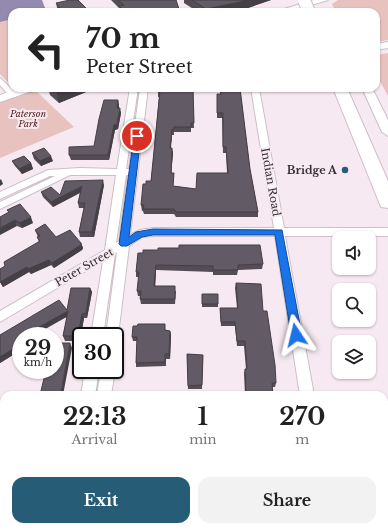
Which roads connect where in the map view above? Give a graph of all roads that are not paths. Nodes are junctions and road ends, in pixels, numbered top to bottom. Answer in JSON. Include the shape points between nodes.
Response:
{"nodes":[{"id":1,"x":326,"y":3,"type":"edge"},
{"id":2,"x":299,"y":8,"type":"edge"},
{"id":3,"x":0,"y":80,"type":"edge"},
{"id":4,"x":8,"y":89,"type":"edge"},
{"id":5,"x":10,"y":92,"type":"edge"},
{"id":6,"x":21,"y":92,"type":"edge"},
{"id":7,"x":133,"y":92,"type":"edge"},
{"id":8,"x":143,"y":92,"type":"edge"},
{"id":9,"x":256,"y":92,"type":"edge"},
{"id":10,"x":342,"y":92,"type":"edge"},
{"id":11,"x":369,"y":92,"type":"edge"},
{"id":12,"x":13,"y":95,"type":"junction"},
{"id":13,"x":0,"y":99,"type":"edge"},
{"id":14,"x":388,"y":132,"type":"edge"},
{"id":15,"x":122,"y":172,"type":"junction"},
{"id":16,"x":133,"y":172,"type":"junction"},
{"id":17,"x":66,"y":173,"type":"junction"},
{"id":18,"x":0,"y":196,"type":"edge"},
{"id":19,"x":388,"y":202,"type":"edge"},
{"id":20,"x":0,"y":206,"type":"edge"},
{"id":21,"x":279,"y":232,"type":"junction"},
{"id":22,"x":388,"y":232,"type":"edge"},
{"id":23,"x":124,"y":244,"type":"junction"},
{"id":24,"x":110,"y":252,"type":"junction"},
{"id":25,"x":0,"y":316,"type":"edge"},
{"id":26,"x":98,"y":327,"type":"edge"},
{"id":27,"x":113,"y":327,"type":"edge"},
{"id":28,"x":91,"y":379,"type":"edge"},
{"id":29,"x":107,"y":379,"type":"edge"},
{"id":30,"x":89,"y":391,"type":"edge"},
{"id":31,"x":105,"y":391,"type":"edge"},
{"id":32,"x":306,"y":391,"type":"edge"}],
"edges":[{"from":1,"to":2,"type":"main road"},
{"from":3,"to":4,"type":"street"},
{"from":5,"to":12,"type":"street"},
{"from":6,"to":12,"type":"main road"},
{"from":7,"to":15,"type":"street"},
{"from":8,"to":16,"type":"street"},
{"from":9,"to":21,"type":"street","name":"Indian Road"},
{"from":10,"to":19,"type":"highway"},
{"from":11,"to":14,"type":"main road"},
{"from":12,"to":13,"type":"main road"},
{"from":15,"to":16,"type":"street"},
{"from":15,"to":17,"type":"street"},
{"from":15,"to":24,"type":"street"},
{"from":16,"to":23,"type":"street"},
{"from":17,"to":18,"type":"street","via":[[48,174]]},
{"from":17,"to":20,"type":"street"},
{"from":21,"to":22,"type":"street","name":"Peter Street"},
{"from":21,"to":23,"type":"street","name":"Peter Street","via":[[153,232],[140,234]]},
{"from":21,"to":32,"type":"street","name":"Indian Road"},
{"from":23,"to":24,"type":"street","name":"Peter Street"},
{"from":23,"to":27,"type":"street"},
{"from":24,"to":25,"type":"street","name":"Peter Street"},
{"from":24,"to":26,"type":"street"},
{"from":28,"to":30,"type":"street"},
{"from":29,"to":31,"type":"street"}]}
